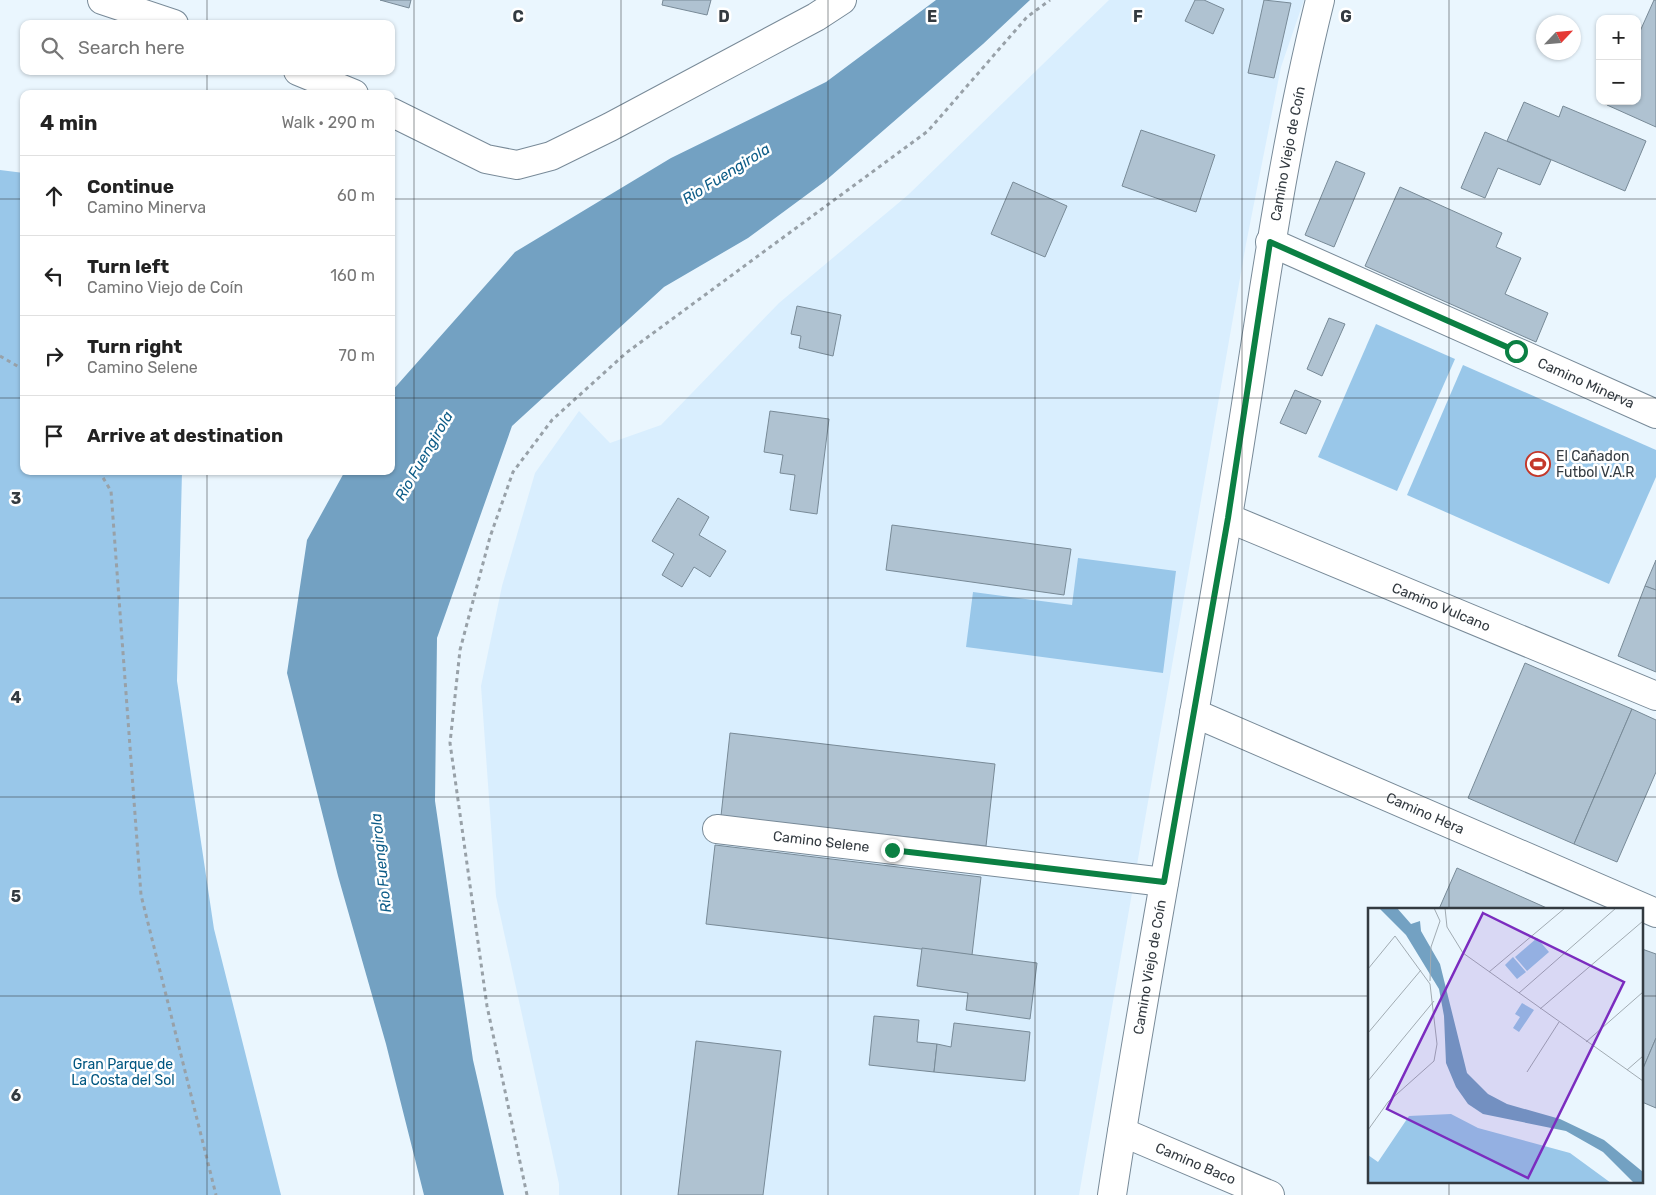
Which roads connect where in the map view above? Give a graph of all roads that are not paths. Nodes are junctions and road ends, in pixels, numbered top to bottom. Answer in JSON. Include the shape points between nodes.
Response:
{"nodes":[{"id":1,"x":102,"y":0,"type":"edge"},
{"id":2,"x":842,"y":0,"type":"edge"},
{"id":3,"x":1320,"y":0,"type":"edge"},
{"id":4,"x":162,"y":20,"type":"edge"},
{"id":5,"x":308,"y":75,"type":"edge"},
{"id":6,"x":344,"y":90,"type":"edge"},
{"id":7,"x":395,"y":114,"type":"edge"},
{"id":8,"x":1270,"y":242,"type":"junction"},
{"id":9,"x":1656,"y":414,"type":"edge"},
{"id":10,"x":1228,"y":518,"type":"junction"},
{"id":11,"x":1656,"y":696,"type":"edge"},
{"id":12,"x":1194,"y":713,"type":"junction"},
{"id":13,"x":717,"y":829,"type":"dead end"},
{"id":14,"x":1164,"y":882,"type":"junction"},
{"id":15,"x":1656,"y":913,"type":"edge"},
{"id":16,"x":1122,"y":1132,"type":"junction"},
{"id":17,"x":1112,"y":1195,"type":"edge"},
{"id":18,"x":1270,"y":1195,"type":"edge"}],
"edges":[{"from":1,"to":4,"type":"street"},
{"from":2,"to":7,"type":"street","via":[[610,128],[552,156],[517,165],[486,159]]},
{"from":3,"to":8,"type":"street","name":"Camino Viejo de Coín","via":[[1301,76]]},
{"from":5,"to":6,"type":"street"},
{"from":8,"to":9,"type":"street","name":"Camino Minerva"},
{"from":8,"to":10,"type":"street","name":"Camino Viejo de Coín"},
{"from":10,"to":11,"type":"street","name":"Camino Vulcano"},
{"from":10,"to":12,"type":"street","name":"Camino Viejo de Coín"},
{"from":12,"to":14,"type":"street","name":"Camino Viejo de Coín"},
{"from":12,"to":15,"type":"street","name":"Camino Hera"},
{"from":13,"to":14,"type":"street","name":"Camino Selene"},
{"from":14,"to":16,"type":"street","name":"Camino Viejo de Coín"},
{"from":16,"to":17,"type":"street","name":"Camino Viejo de Coín"},
{"from":16,"to":18,"type":"street","name":"Camino Baco"}]}
